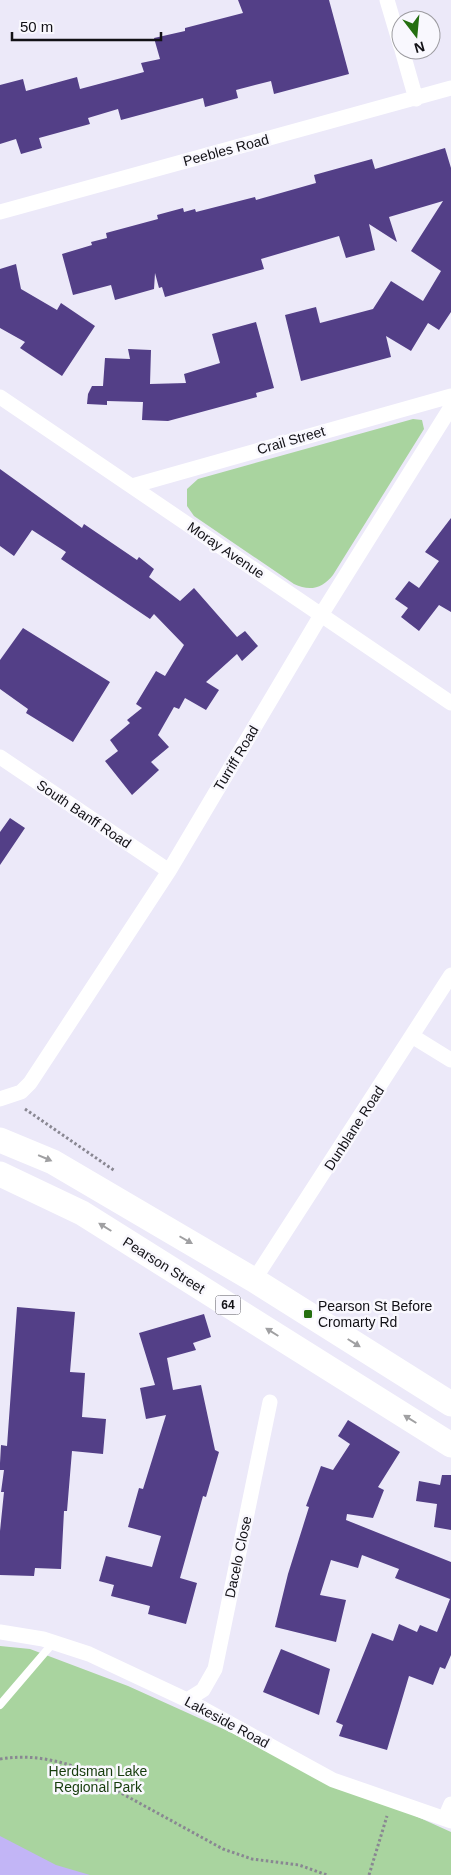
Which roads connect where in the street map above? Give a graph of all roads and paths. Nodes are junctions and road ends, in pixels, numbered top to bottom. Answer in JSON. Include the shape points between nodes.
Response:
{"nodes":[{"id":1,"x":387,"y":0,"type":"edge"},
{"id":2,"x":391,"y":14,"type":"edge"},
{"id":3,"x":404,"y":60,"type":"edge"},
{"id":4,"x":451,"y":88,"type":"edge"},
{"id":5,"x":416,"y":98,"type":"junction"},
{"id":6,"x":0,"y":212,"type":"edge"},
{"id":7,"x":451,"y":396,"type":"edge"},
{"id":8,"x":0,"y":397,"type":"edge"},
{"id":9,"x":451,"y":407,"type":"edge"},
{"id":10,"x":132,"y":486,"type":"junction"},
{"id":11,"x":321,"y":615,"type":"junction"},
{"id":12,"x":451,"y":703,"type":"edge"},
{"id":13,"x":0,"y":757,"type":"edge"},
{"id":14,"x":168,"y":871,"type":"junction"},
{"id":15,"x":451,"y":975,"type":"edge"},
{"id":16,"x":412,"y":1036,"type":"junction"},
{"id":17,"x":451,"y":1060,"type":"edge"},
{"id":18,"x":4,"y":1098,"type":"edge"},
{"id":19,"x":0,"y":1140,"type":"edge"},
{"id":20,"x":0,"y":1174,"type":"edge"},
{"id":21,"x":254,"y":1280,"type":"junction"},
{"id":22,"x":270,"y":1402,"type":"dead end"},
{"id":23,"x":451,"y":1404,"type":"edge"},
{"id":24,"x":451,"y":1445,"type":"edge"},
{"id":25,"x":0,"y":1632,"type":"edge"},
{"id":26,"x":54,"y":1643,"type":"junction"},
{"id":27,"x":187,"y":1700,"type":"junction"},
{"id":28,"x":0,"y":1705,"type":"edge"},
{"id":29,"x":0,"y":1759,"type":"edge"},
{"id":30,"x":391,"y":1801,"type":"junction"},
{"id":31,"x":451,"y":1804,"type":"edge"},
{"id":32,"x":448,"y":1820,"type":"edge"},
{"id":33,"x":327,"y":1875,"type":"edge"},
{"id":34,"x":369,"y":1875,"type":"edge"}],
"edges":[{"from":1,"to":2,"type":"street"},
{"from":3,"to":5,"type":"street"},
{"from":4,"to":5,"type":"street","name":"Peebles Road"},
{"from":5,"to":6,"type":"street","name":"Peebles Road"},
{"from":7,"to":10,"type":"street","name":"Crail Street"},
{"from":8,"to":10,"type":"street","name":"Moray Avenue"},
{"from":9,"to":11,"type":"street","name":"Turriff Road"},
{"from":10,"to":11,"type":"street","name":"Moray Avenue"},
{"from":11,"to":12,"type":"street","name":"Moray Avenue"},
{"from":11,"to":14,"type":"street","name":"Turriff Road"},
{"from":13,"to":14,"type":"street","name":"South Banff Road"},
{"from":14,"to":18,"type":"street","name":"Turriff Road","via":[[30,1083],[21,1092]]},
{"from":15,"to":16,"type":"street","name":"Dunblane Road"},
{"from":16,"to":17,"type":"street"},
{"from":16,"to":21,"type":"street","name":"Dunblane Road"},
{"from":19,"to":21,"type":"main road","number":"64","one_way":true,"via":[[53,1162]]},
{"from":24,"to":20,"type":"main road","name":"Pearson Street","number":"64","one_way":true,"via":[[82,1213]]},
{"from":21,"to":23,"type":"main road","number":"64","one_way":true},
{"from":22,"to":27,"type":"street","name":"Dacelo Close","via":[[215,1669],[203,1690]]},
{"from":25,"to":26,"type":"street","name":"Lakeside Road"},
{"from":26,"to":27,"type":"street","name":"Lakeside Road","via":[[89,1654]]},
{"from":26,"to":28,"type":"lane"},
{"from":27,"to":30,"type":"street","name":"Lakeside Road","via":[[333,1780]]},
{"from":29,"to":33,"type":"path","via":[[46,1758],[70,1766],[223,1849],[252,1859],[298,1865]]},
{"from":30,"to":32,"type":"street","name":"Lakeside Road"},
{"from":30,"to":34,"type":"path"},
{"from":31,"to":32,"type":"street"}]}
